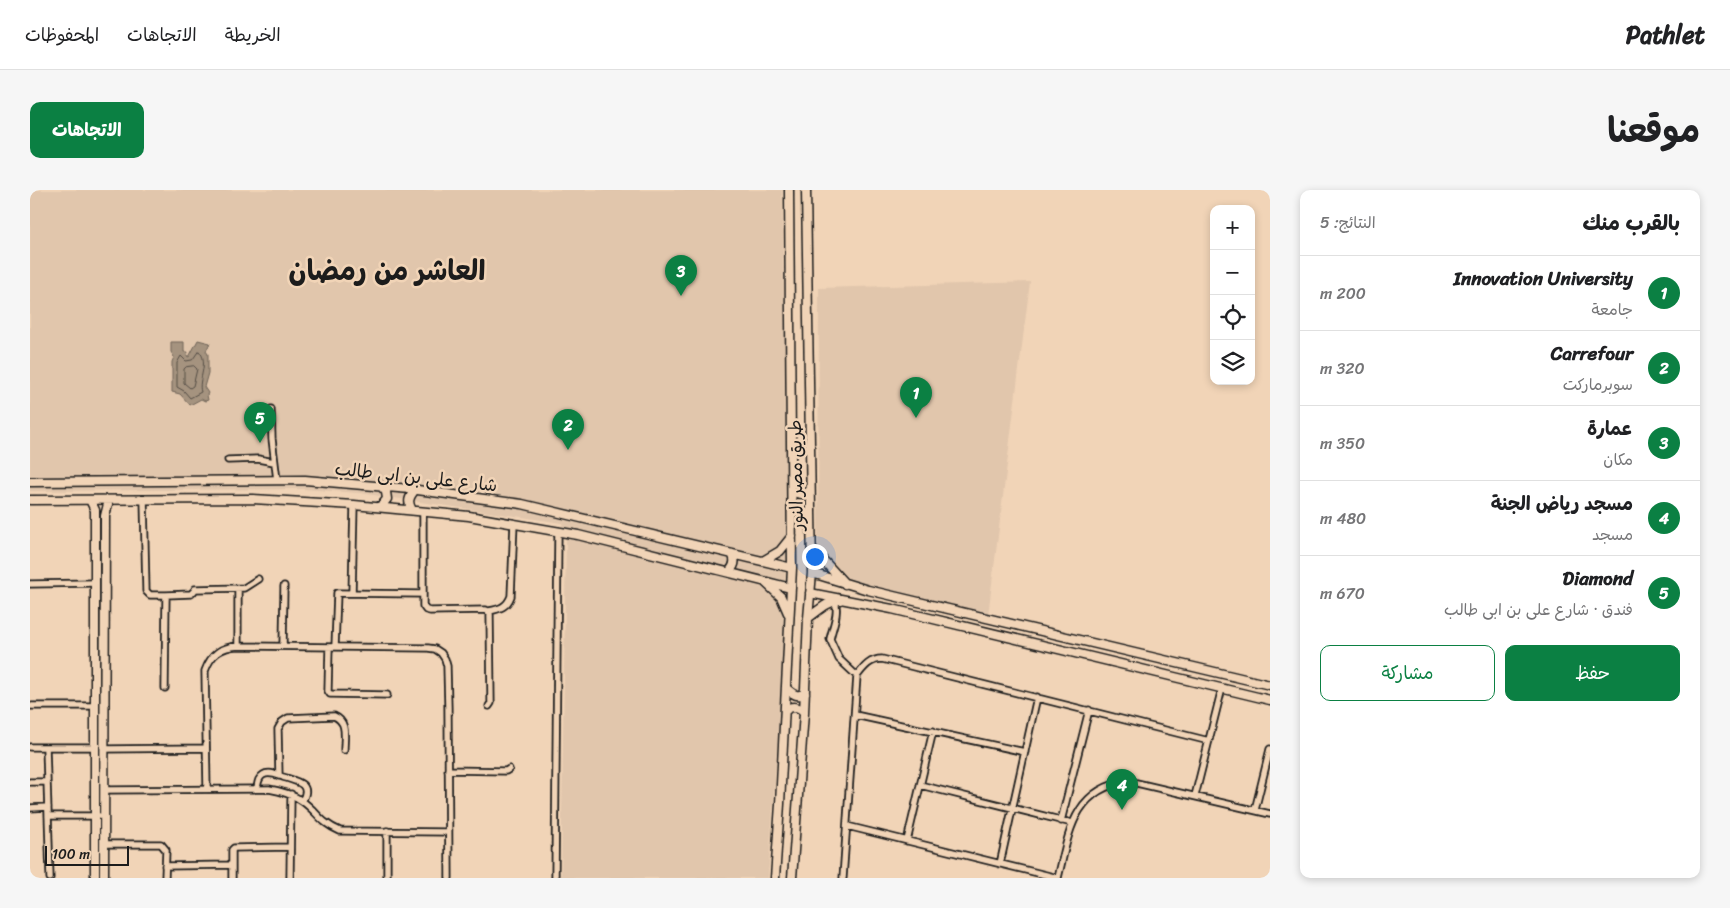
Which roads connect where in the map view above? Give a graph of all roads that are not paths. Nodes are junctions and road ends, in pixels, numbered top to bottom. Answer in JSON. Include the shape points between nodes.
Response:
{"nodes":[{"id":1,"x":790,"y":190,"type":"edge"},
{"id":2,"x":806,"y":190,"type":"edge"},
{"id":3,"x":271,"y":409,"type":"dead end"},
{"id":4,"x":228,"y":460,"type":"dead end"},
{"id":5,"x":274,"y":462,"type":"junction"},
{"id":6,"x":277,"y":480,"type":"junction"},
{"id":7,"x":30,"y":482,"type":"edge"},
{"id":8,"x":381,"y":486,"type":"junction"},
{"id":9,"x":415,"y":490,"type":"junction"},
{"id":10,"x":792,"y":490,"type":"junction"},
{"id":11,"x":810,"y":490,"type":"junction"},
{"id":12,"x":144,"y":499,"type":"junction"},
{"id":13,"x":30,"y":500,"type":"edge"},
{"id":14,"x":90,"y":500,"type":"junction"},
{"id":15,"x":109,"y":500,"type":"junction"},
{"id":16,"x":354,"y":505,"type":"junction"},
{"id":17,"x":378,"y":507,"type":"junction"},
{"id":18,"x":412,"y":510,"type":"junction"},
{"id":19,"x":423,"y":512,"type":"junction"},
{"id":20,"x":792,"y":515,"type":"junction"},
{"id":21,"x":811,"y":517,"type":"junction"},
{"id":22,"x":514,"y":523,"type":"junction"},
{"id":23,"x":558,"y":531,"type":"junction"},
{"id":24,"x":792,"y":536,"type":"junction"},
{"id":25,"x":812,"y":549,"type":"junction"},
{"id":26,"x":732,"y":554,"type":"junction"},
{"id":27,"x":762,"y":561,"type":"junction"},
{"id":28,"x":792,"y":568,"type":"junction"},
{"id":29,"x":729,"y":572,"type":"junction"},
{"id":30,"x":812,"y":573,"type":"junction"},
{"id":31,"x":258,"y":579,"type":"dead end"},
{"id":32,"x":764,"y":582,"type":"junction"},
{"id":33,"x":95,"y":583,"type":"junction"},
{"id":34,"x":30,"y":584,"type":"edge"},
{"id":35,"x":845,"y":584,"type":"junction"},
{"id":36,"x":284,"y":586,"type":"dead end"},
{"id":37,"x":791,"y":588,"type":"junction"},
{"id":38,"x":238,"y":589,"type":"junction"},
{"id":39,"x":868,"y":590,"type":"junction"},
{"id":40,"x":352,"y":593,"type":"junction"},
{"id":41,"x":810,"y":593,"type":"junction"},
{"id":42,"x":423,"y":594,"type":"junction"},
{"id":43,"x":166,"y":595,"type":"junction"},
{"id":44,"x":839,"y":600,"type":"junction"},
{"id":45,"x":865,"y":603,"type":"junction"},
{"id":46,"x":489,"y":610,"type":"junction"},
{"id":47,"x":790,"y":618,"type":"junction"},
{"id":48,"x":808,"y":618,"type":"junction"},
{"id":49,"x":238,"y":646,"type":"junction"},
{"id":50,"x":283,"y":646,"type":"junction"},
{"id":51,"x":332,"y":647,"type":"junction"},
{"id":52,"x":856,"y":676,"type":"junction"},
{"id":53,"x":1270,"y":686,"type":"edge"},
{"id":54,"x":165,"y":688,"type":"dead end"},
{"id":55,"x":786,"y":688,"type":"junction"},
{"id":56,"x":1222,"y":688,"type":"junction"},
{"id":57,"x":805,"y":693,"type":"junction"},
{"id":58,"x":386,"y":696,"type":"dead end"},
{"id":59,"x":1037,"y":697,"type":"junction"},
{"id":60,"x":1270,"y":700,"type":"edge"},
{"id":61,"x":30,"y":706,"type":"edge"},
{"id":62,"x":95,"y":706,"type":"junction"},
{"id":63,"x":489,"y":706,"type":"dead end"},
{"id":64,"x":1089,"y":710,"type":"junction"},
{"id":65,"x":785,"y":711,"type":"junction"},
{"id":66,"x":804,"y":713,"type":"junction"},
{"id":67,"x":855,"y":715,"type":"junction"},
{"id":68,"x":933,"y":732,"type":"junction"},
{"id":69,"x":104,"y":740,"type":"junction"},
{"id":70,"x":1209,"y":741,"type":"junction"},
{"id":71,"x":95,"y":746,"type":"junction"},
{"id":72,"x":30,"y":747,"type":"edge"},
{"id":73,"x":46,"y":747,"type":"junction"},
{"id":74,"x":206,"y":748,"type":"junction"},
{"id":75,"x":104,"y":750,"type":"junction"},
{"id":76,"x":344,"y":750,"type":"dead end"},
{"id":77,"x":1270,"y":751,"type":"edge"},
{"id":78,"x":1025,"y":752,"type":"junction"},
{"id":79,"x":509,"y":769,"type":"dead end"},
{"id":80,"x":448,"y":770,"type":"junction"},
{"id":81,"x":279,"y":776,"type":"junction"},
{"id":82,"x":30,"y":782,"type":"edge"},
{"id":83,"x":47,"y":782,"type":"junction"},
{"id":84,"x":920,"y":785,"type":"junction"},
{"id":85,"x":257,"y":788,"type":"junction"},
{"id":86,"x":207,"y":789,"type":"junction"},
{"id":87,"x":104,"y":790,"type":"junction"},
{"id":88,"x":290,"y":794,"type":"junction"},
{"id":89,"x":1195,"y":796,"type":"junction"},
{"id":90,"x":302,"y":801,"type":"junction"},
{"id":91,"x":48,"y":807,"type":"junction"},
{"id":92,"x":30,"y":808,"type":"edge"},
{"id":93,"x":1012,"y":808,"type":"junction"},
{"id":94,"x":1255,"y":810,"type":"junction"},
{"id":95,"x":1270,"y":814,"type":"edge"},
{"id":96,"x":48,"y":816,"type":"junction"},
{"id":97,"x":95,"y":816,"type":"junction"},
{"id":98,"x":104,"y":816,"type":"junction"},
{"id":99,"x":1061,"y":821,"type":"junction"},
{"id":100,"x":1072,"y":823,"type":"junction"},
{"id":101,"x":847,"y":826,"type":"junction"},
{"id":102,"x":388,"y":831,"type":"junction"},
{"id":103,"x":448,"y":832,"type":"junction"},
{"id":104,"x":907,"y":841,"type":"junction"},
{"id":105,"x":104,"y":844,"type":"junction"},
{"id":106,"x":289,"y":846,"type":"junction"},
{"id":107,"x":232,"y":864,"type":"junction"},
{"id":108,"x":1000,"y":864,"type":"junction"},
{"id":109,"x":166,"y":866,"type":"junction"},
{"id":110,"x":50,"y":878,"type":"edge"},
{"id":111,"x":95,"y":878,"type":"edge"},
{"id":112,"x":104,"y":878,"type":"edge"},
{"id":113,"x":165,"y":878,"type":"edge"},
{"id":114,"x":232,"y":878,"type":"edge"},
{"id":115,"x":290,"y":878,"type":"edge"},
{"id":116,"x":387,"y":878,"type":"edge"},
{"id":117,"x":449,"y":878,"type":"edge"},
{"id":118,"x":555,"y":878,"type":"edge"},
{"id":119,"x":775,"y":878,"type":"edge"},
{"id":120,"x":792,"y":878,"type":"edge"},
{"id":121,"x":842,"y":878,"type":"edge"},
{"id":122,"x":1058,"y":878,"type":"edge"}],
"edges":[{"from":1,"to":10,"type":"street","name":"طريق مصر النور"},
{"from":2,"to":11,"type":"street","name":"طريق مصر النور"},
{"from":3,"to":5,"type":"street"},
{"from":4,"to":5,"type":"street"},
{"from":5,"to":6,"type":"street"},
{"from":6,"to":7,"type":"street","name":"شارع على بن ابى طالب"},
{"from":6,"to":8,"type":"street","name":"شارع على بن ابى طالب"},
{"from":8,"to":9,"type":"street","name":"شارع على بن ابى طالب"},
{"from":8,"to":17,"type":"street","via":[[387,499]]},
{"from":9,"to":18,"type":"street","via":[[409,499]]},
{"from":9,"to":26,"type":"street","name":"شارع على بن ابى طالب","via":[[522,504]]},
{"from":10,"to":11,"type":"street","via":[[801,494]]},
{"from":10,"to":20,"type":"street","name":"طريق مصر النور"},
{"from":11,"to":21,"type":"street","name":"طريق مصر النور"},
{"from":12,"to":15,"type":"street","name":"شارع على بن ابى طالب"},
{"from":12,"to":16,"type":"street","name":"شارع على بن ابى طالب","via":[[253,499]]},
{"from":12,"to":43,"type":"street","via":[[146,591],[150,595]]},
{"from":13,"to":14,"type":"street","name":"شارع على بن ابى طالب"},
{"from":14,"to":15,"type":"street","name":"شارع على بن ابى طالب"},
{"from":14,"to":33,"type":"street","via":[[95,510]]},
{"from":15,"to":69,"type":"street","via":[[105,516]]},
{"from":16,"to":17,"type":"street","name":"شارع على بن ابى طالب"},
{"from":16,"to":40,"type":"street"},
{"from":17,"to":18,"type":"street","name":"شارع على بن ابى طالب"},
{"from":18,"to":19,"type":"street","name":"شارع على بن ابى طالب"},
{"from":19,"to":22,"type":"street","name":"شارع على بن ابى طالب"},
{"from":19,"to":42,"type":"street"},
{"from":20,"to":21,"type":"street","via":[[801,512]]},
{"from":20,"to":24,"type":"street","name":"طريق مصر النور"},
{"from":21,"to":25,"type":"street","name":"طريق مصر النور"},
{"from":22,"to":23,"type":"street","name":"شارع على بن ابى طالب"},
{"from":22,"to":46,"type":"street","via":[[511,596],[505,606]]},
{"from":23,"to":29,"type":"street","name":"شارع على بن ابى طالب"},
{"from":23,"to":118,"type":"street"},
{"from":24,"to":27,"type":"street","via":[[780,551]]},
{"from":24,"to":28,"type":"street","name":"طريق مصر النور"},
{"from":25,"to":30,"type":"street","name":"طريق مصر النور"},
{"from":25,"to":35,"type":"street"},
{"from":26,"to":27,"type":"street","name":"شارع على بن ابى طالب"},
{"from":26,"to":29,"type":"street","via":[[735,561]]},
{"from":27,"to":28,"type":"street","name":"شارع على بن ابى طالب"},
{"from":28,"to":37,"type":"street","name":"طريق مصر النور"},
{"from":29,"to":32,"type":"street","name":"شارع على بن ابى طالب"},
{"from":30,"to":35,"type":"street"},
{"from":30,"to":41,"type":"street","name":"طريق مصر النور"},
{"from":31,"to":38,"type":"street"},
{"from":32,"to":37,"type":"street","name":"شارع على بن ابى طالب"},
{"from":32,"to":47,"type":"street","via":[[781,597]]},
{"from":33,"to":34,"type":"street"},
{"from":33,"to":62,"type":"street"},
{"from":35,"to":39,"type":"street"},
{"from":36,"to":50,"type":"street"},
{"from":37,"to":47,"type":"street","name":"طريق مصر النور"},
{"from":38,"to":43,"type":"street","via":[[195,590],[191,594]]},
{"from":38,"to":49,"type":"street"},
{"from":39,"to":45,"type":"street"},
{"from":39,"to":53,"type":"street"},
{"from":40,"to":42,"type":"street"},
{"from":40,"to":51,"type":"street","via":[[337,593]]},
{"from":41,"to":44,"type":"street"},
{"from":41,"to":48,"type":"street","name":"طريق مصر النور"},
{"from":42,"to":46,"type":"street","via":[[426,610]]},
{"from":43,"to":54,"type":"street"},
{"from":44,"to":45,"type":"street"},
{"from":44,"to":48,"type":"street"},
{"from":44,"to":52,"type":"street","via":[[830,639],[839,659]]},
{"from":45,"to":56,"type":"street"},
{"from":46,"to":63,"type":"street"},
{"from":47,"to":55,"type":"street","name":"طريق مصر النور"},
{"from":48,"to":57,"type":"street","name":"طريق مصر النور"},
{"from":49,"to":50,"type":"street"},
{"from":49,"to":74,"type":"street","via":[[219,650],[205,671]]},
{"from":50,"to":51,"type":"street"},
{"from":51,"to":58,"type":"street","via":[[330,694]]},
{"from":51,"to":80,"type":"street","via":[[428,648],[441,653],[447,666]]},
{"from":52,"to":59,"type":"street","via":[[870,662],[882,659]]},
{"from":52,"to":67,"type":"street"},
{"from":55,"to":57,"type":"street","via":[[793,695]]},
{"from":55,"to":65,"type":"street","name":"طريق مصر النور"},
{"from":56,"to":60,"type":"street"},
{"from":56,"to":70,"type":"street"},
{"from":57,"to":66,"type":"street","name":"طريق مصر النور"},
{"from":59,"to":64,"type":"street"},
{"from":59,"to":78,"type":"street"},
{"from":61,"to":62,"type":"street"},
{"from":62,"to":71,"type":"street"},
{"from":64,"to":70,"type":"street"},
{"from":64,"to":99,"type":"street"},
{"from":65,"to":66,"type":"street","via":[[798,707]]},
{"from":65,"to":119,"type":"street","name":"طريق مصر النور"},
{"from":66,"to":120,"type":"street","name":"طريق مصر النور"},
{"from":67,"to":68,"type":"street"},
{"from":67,"to":101,"type":"street"},
{"from":68,"to":78,"type":"street"},
{"from":68,"to":84,"type":"street"},
{"from":69,"to":71,"type":"street"},
{"from":69,"to":75,"type":"street"},
{"from":70,"to":89,"type":"street"},
{"from":71,"to":73,"type":"street"},
{"from":71,"to":75,"type":"street"},
{"from":71,"to":97,"type":"street"},
{"from":72,"to":73,"type":"street"},
{"from":73,"to":83,"type":"street"},
{"from":74,"to":75,"type":"street"},
{"from":74,"to":86,"type":"street"},
{"from":75,"to":87,"type":"street"},
{"from":76,"to":81,"type":"street","via":[[344,724],[341,719],[334,716],[288,718],[278,729]]},
{"from":77,"to":94,"type":"street"},
{"from":78,"to":93,"type":"street"},
{"from":79,"to":80,"type":"street"},
{"from":80,"to":103,"type":"street"},
{"from":81,"to":85,"type":"street","via":[[263,775]]},
{"from":81,"to":90,"type":"street","via":[[303,785],[306,790]]},
{"from":82,"to":83,"type":"street"},
{"from":83,"to":91,"type":"street"},
{"from":84,"to":93,"type":"street"},
{"from":84,"to":104,"type":"street"},
{"from":85,"to":86,"type":"street"},
{"from":85,"to":88,"type":"street"},
{"from":86,"to":87,"type":"street"},
{"from":87,"to":98,"type":"street"},
{"from":88,"to":90,"type":"street"},
{"from":88,"to":106,"type":"street"},
{"from":89,"to":94,"type":"street"},
{"from":89,"to":100,"type":"street","via":[[1128,781],[1113,783],[1088,798]]},
{"from":90,"to":102,"type":"street","via":[[320,820],[340,831]]},
{"from":91,"to":92,"type":"street"},
{"from":91,"to":96,"type":"street"},
{"from":93,"to":99,"type":"street"},
{"from":93,"to":108,"type":"street"},
{"from":94,"to":95,"type":"street"},
{"from":96,"to":97,"type":"street"},
{"from":96,"to":110,"type":"street"},
{"from":97,"to":98,"type":"street"},
{"from":97,"to":111,"type":"street"},
{"from":98,"to":105,"type":"street"},
{"from":99,"to":100,"type":"street"},
{"from":100,"to":122,"type":"street"},
{"from":101,"to":104,"type":"street"},
{"from":101,"to":121,"type":"street"},
{"from":102,"to":103,"type":"street"},
{"from":102,"to":116,"type":"street"},
{"from":103,"to":117,"type":"street"},
{"from":104,"to":108,"type":"street"},
{"from":105,"to":109,"type":"street","via":[[162,844],[166,850]]},
{"from":105,"to":112,"type":"street"},
{"from":106,"to":107,"type":"street","via":[[237,847],[232,850]]},
{"from":106,"to":115,"type":"street"},
{"from":107,"to":109,"type":"street"},
{"from":107,"to":114,"type":"street"},
{"from":108,"to":122,"type":"street"},
{"from":109,"to":113,"type":"street"}]}
